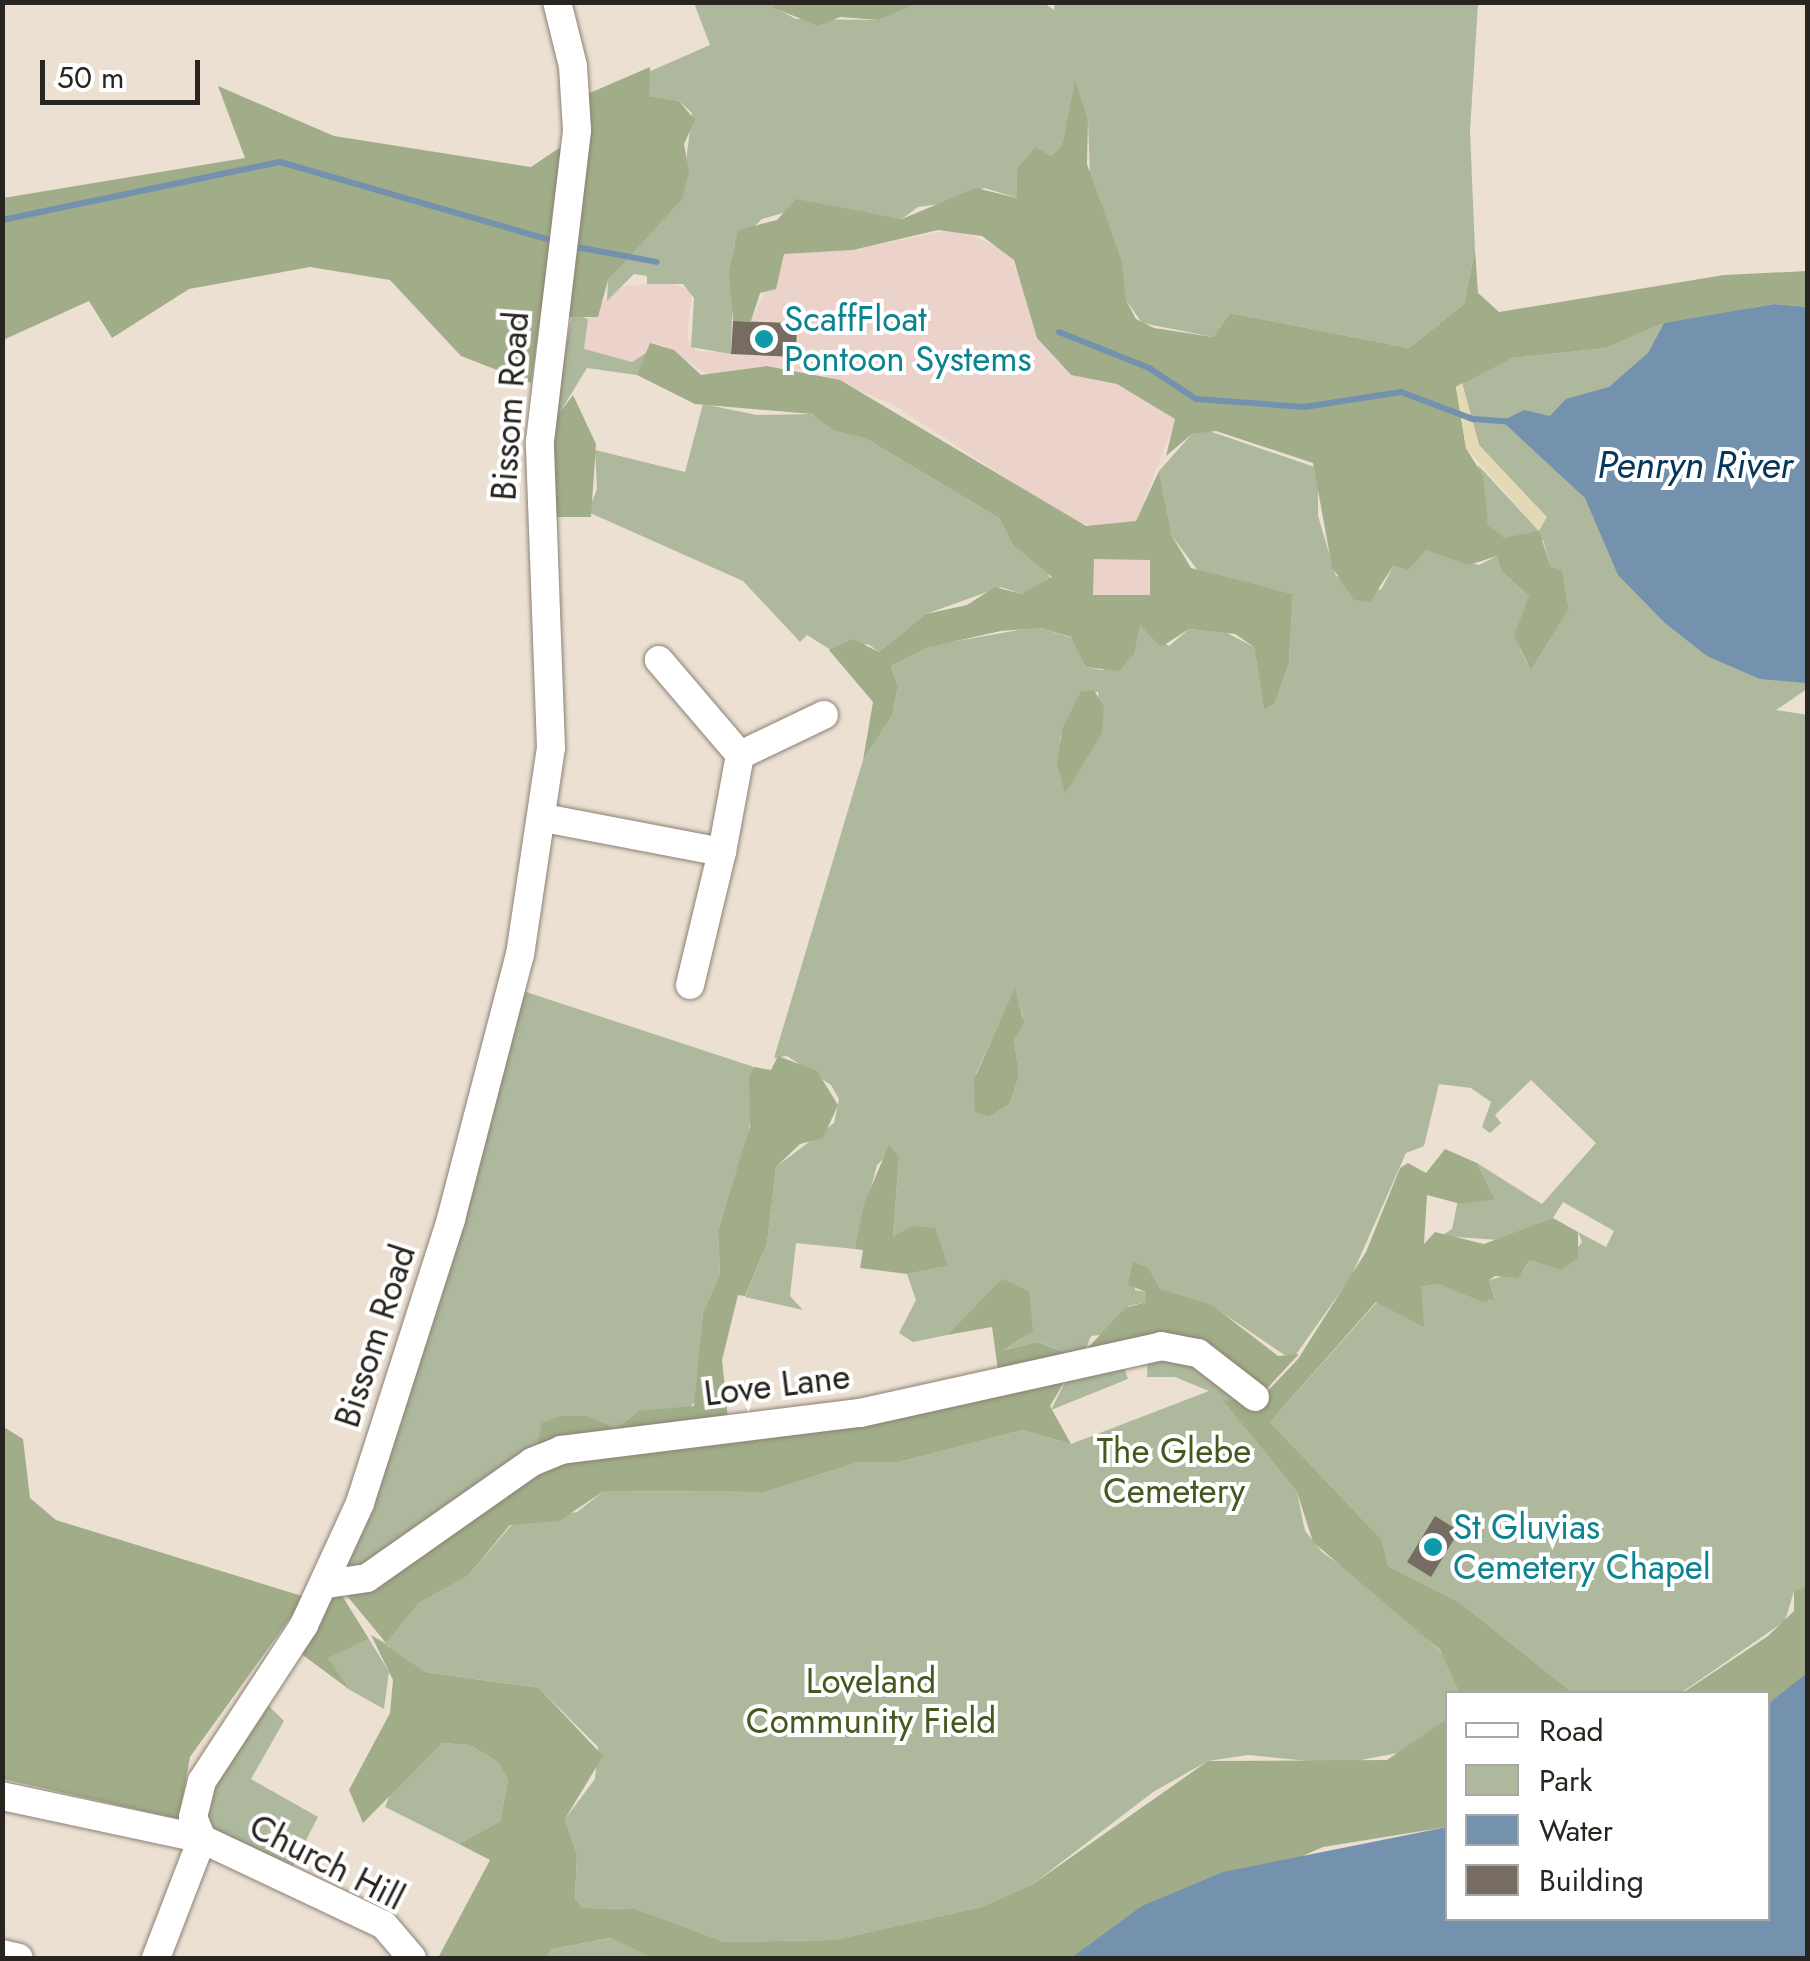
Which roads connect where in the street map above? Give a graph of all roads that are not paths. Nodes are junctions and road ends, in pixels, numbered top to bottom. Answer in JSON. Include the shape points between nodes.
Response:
{"nodes":[{"id":1,"x":557,"y":2,"type":"edge"},
{"id":2,"x":659,"y":660,"type":"dead end"},
{"id":3,"x":824,"y":715,"type":"dead end"},
{"id":4,"x":740,"y":755,"type":"junction"},
{"id":5,"x":544,"y":818,"type":"junction"},
{"id":6,"x":722,"y":852,"type":"junction"},
{"id":7,"x":690,"y":985,"type":"dead end"},
{"id":8,"x":1255,"y":1397,"type":"dead end"},
{"id":9,"x":327,"y":1584,"type":"junction"},
{"id":10,"x":2,"y":1796,"type":"edge"},
{"id":11,"x":202,"y":1839,"type":"junction"},
{"id":12,"x":2,"y":1954,"type":"edge"},
{"id":13,"x":20,"y":1958,"type":"edge"},
{"id":14,"x":156,"y":1958,"type":"edge"},
{"id":15,"x":412,"y":1958,"type":"edge"}],
"edges":[{"from":1,"to":5,"type":"street","name":"Bissom Road","via":[[578,109],[539,464],[552,691]]},
{"from":2,"to":4,"type":"street"},
{"from":3,"to":4,"type":"street"},
{"from":4,"to":6,"type":"street"},
{"from":5,"to":6,"type":"street"},
{"from":5,"to":9,"type":"street","name":"Bissom Road","via":[[516,969],[451,1218],[372,1472]]},
{"from":6,"to":7,"type":"street"},
{"from":8,"to":9,"type":"street","name":"Love Lane","via":[[1198,1353],[1161,1346],[860,1413],[562,1450],[532,1462],[367,1578]]},
{"from":9,"to":11,"type":"street","name":"Bissom Road","via":[[202,1781],[192,1817]]},
{"from":10,"to":11,"type":"street","name":"Church Hill"},
{"from":11,"to":14,"type":"street"},
{"from":11,"to":15,"type":"street","name":"Church Hill","via":[[384,1925]]},
{"from":12,"to":13,"type":"street"}]}
